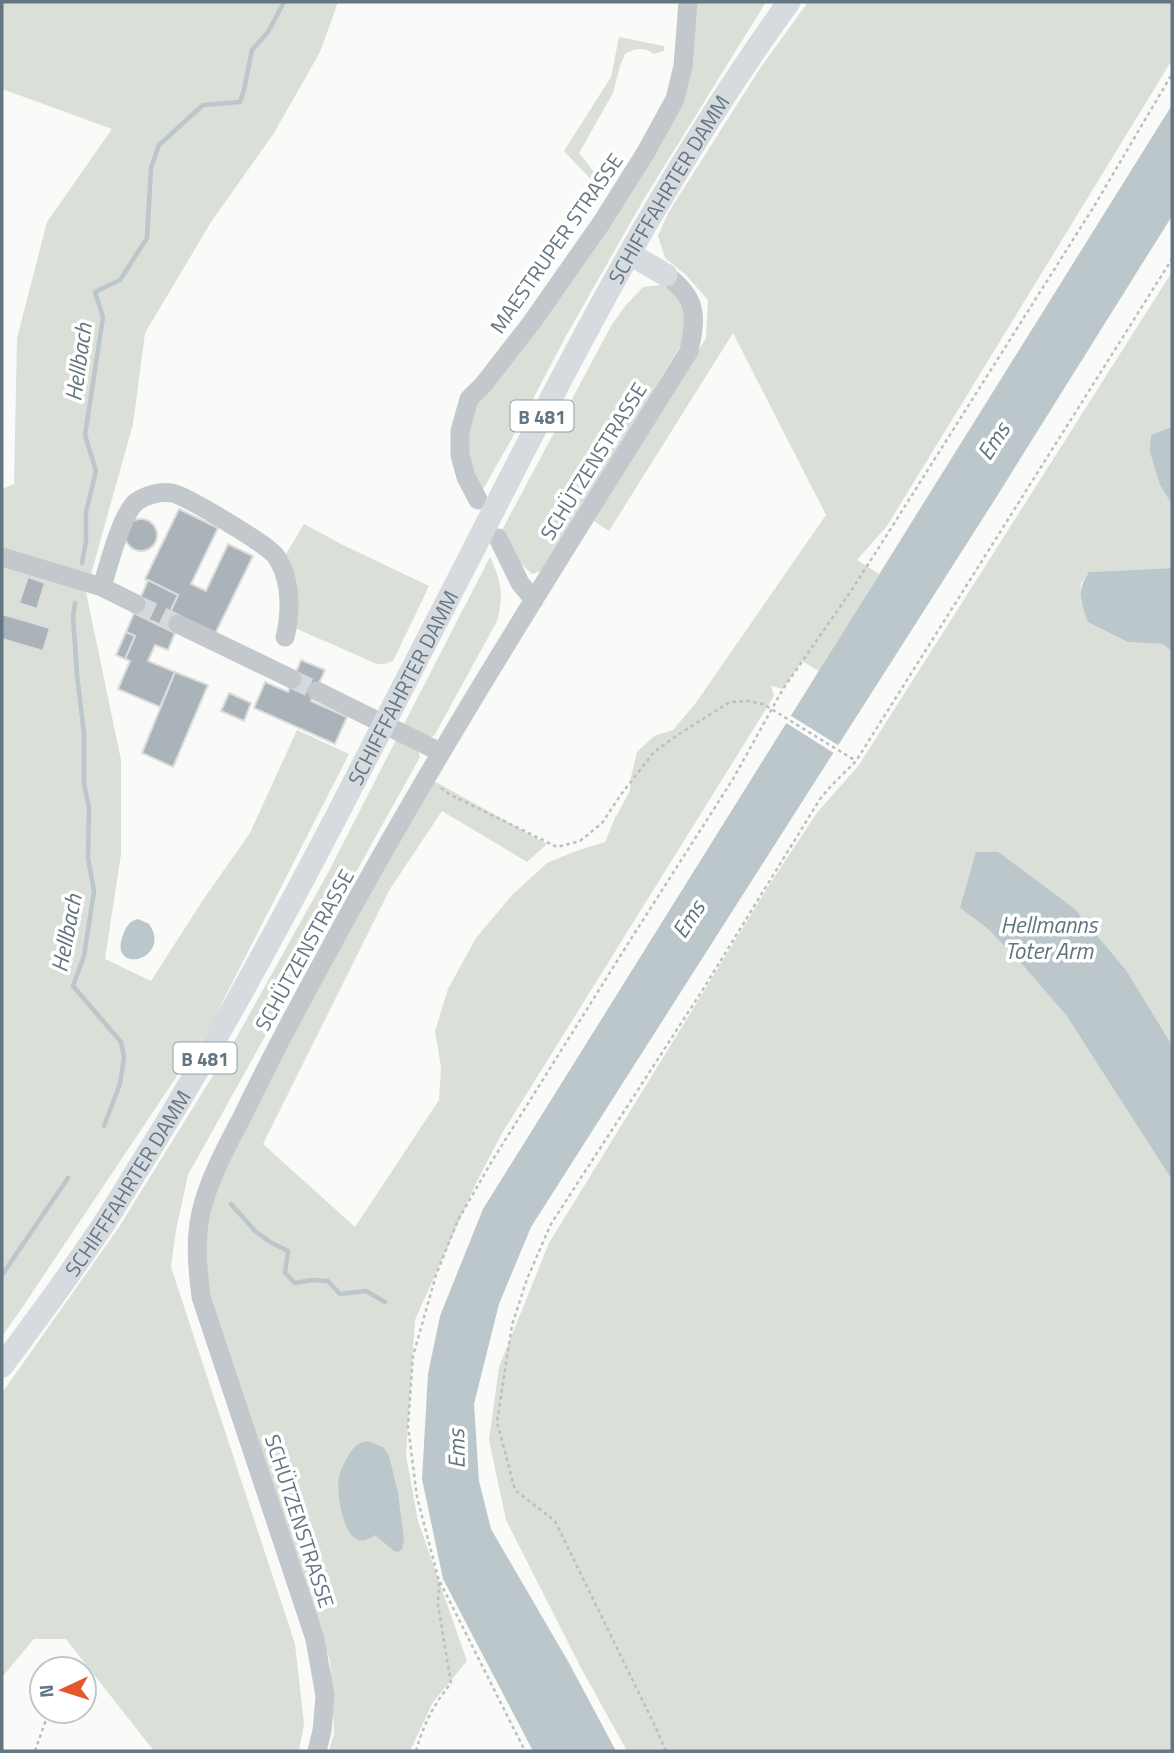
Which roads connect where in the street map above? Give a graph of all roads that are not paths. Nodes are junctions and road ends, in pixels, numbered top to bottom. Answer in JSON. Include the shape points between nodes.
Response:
{"nodes":[{"id":1,"x":688,"y":2,"type":"edge"},
{"id":2,"x":774,"y":2,"type":"edge"},
{"id":3,"x":789,"y":2,"type":"edge"},
{"id":4,"x":772,"y":25,"type":"junction"},
{"id":5,"x":630,"y":254,"type":"junction"},
{"id":6,"x":666,"y":275,"type":"joint"},
{"id":7,"x":485,"y":505,"type":"junction"},
{"id":8,"x":490,"y":535,"type":"junction"},
{"id":9,"x":2,"y":557,"type":"edge"},
{"id":10,"x":102,"y":587,"type":"junction"},
{"id":11,"x":534,"y":600,"type":"junction"},
{"id":12,"x":136,"y":604,"type":"tunnel mouth"},
{"id":13,"x":178,"y":624,"type":"tunnel mouth"},
{"id":14,"x":285,"y":637,"type":"dead end"},
{"id":15,"x":292,"y":679,"type":"tunnel mouth"},
{"id":16,"x":317,"y":691,"type":"tunnel mouth"},
{"id":17,"x":440,"y":752,"type":"junction"},
{"id":18,"x":2,"y":1366,"type":"edge"},
{"id":19,"x":317,"y":1751,"type":"edge"}],
"edges":[{"from":1,"to":7,"type":"street","name":"MAESTRUPER STRASSE","via":[[683,66],[675,99],[652,142],[540,311],[469,399],[460,431],[460,455],[466,477]]},
{"from":2,"to":4,"type":"main road"},
{"from":3,"to":4,"type":"main road","name":"SCHIFFFAHRTER DAMM","number":"B 481"},
{"from":4,"to":5,"type":"main road","name":"SCHIFFFAHRTER DAMM","number":"B 481"},
{"from":5,"to":6,"type":"main road"},
{"from":5,"to":7,"type":"main road","name":"SCHIFFFAHRTER DAMM","number":"B 481"},
{"from":6,"to":11,"type":"street","name":"SCHÜTZENSTRASSE","via":[[681,286],[692,306],[694,329],[689,351]]},
{"from":7,"to":8,"type":"main road","name":"SCHIFFFAHRTER DAMM","number":"B 481"},
{"from":8,"to":11,"type":"street"},
{"from":8,"to":18,"type":"main road","name":"SCHIFFFAHRTER DAMM","number":"B 481","via":[[222,1029],[101,1229]]},
{"from":9,"to":10,"type":"street"},
{"from":10,"to":12,"type":"street"},
{"from":10,"to":14,"type":"street","via":[[133,505],[152,495],[174,494],[275,555],[288,590]]},
{"from":11,"to":17,"type":"street","name":"SCHÜTZENSTRASSE"},
{"from":13,"to":15,"type":"street"},
{"from":16,"to":17,"type":"street"},
{"from":17,"to":19,"type":"street","name":"SCHÜTZENSTRASSE","via":[[270,1058],[215,1171],[197,1233],[201,1297],[315,1639],[324,1696]]}]}
